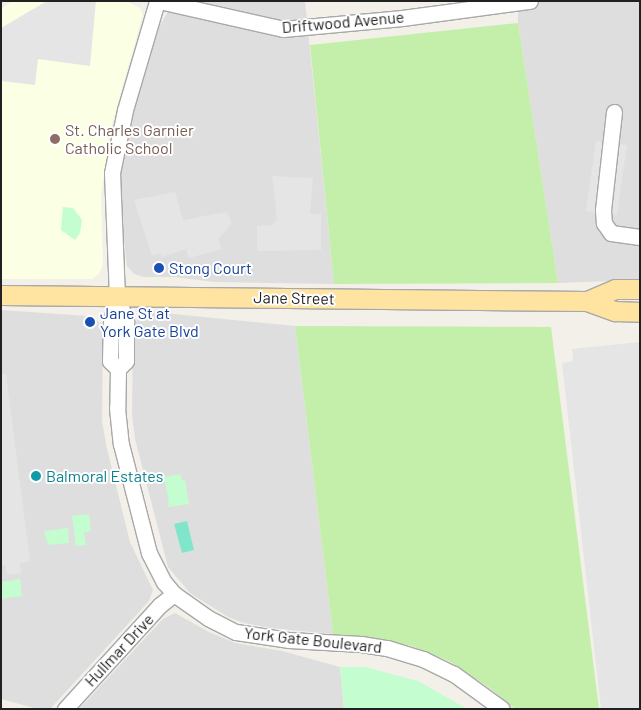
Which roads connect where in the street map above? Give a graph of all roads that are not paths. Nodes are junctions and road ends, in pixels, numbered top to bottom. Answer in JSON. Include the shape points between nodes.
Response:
{"nodes":[{"id":1,"x":158,"y":1,"type":"edge"},
{"id":2,"x":530,"y":1,"type":"edge"},
{"id":3,"x":614,"y":112,"type":"dead end"},
{"id":4,"x":640,"y":237,"type":"edge"},
{"id":5,"x":640,"y":289,"type":"edge"},
{"id":6,"x":1,"y":295,"type":"edge"},
{"id":7,"x":117,"y":297,"type":"junction"},
{"id":8,"x":587,"y":302,"type":"junction"},
{"id":9,"x":640,"y":312,"type":"edge"},
{"id":10,"x":174,"y":594,"type":"junction"},
{"id":11,"x":65,"y":709,"type":"edge"},
{"id":12,"x":502,"y":709,"type":"edge"}],
"edges":[{"from":1,"to":2,"type":"street","name":"Driftwood Avenue","via":[[266,26],[299,28]]},
{"from":1,"to":7,"type":"street","via":[[125,110],[112,173]]},
{"from":3,"to":4,"type":"street","via":[[604,224],[611,233]]},
{"from":5,"to":8,"type":"main road","name":"Jane Street","via":[[615,289]]},
{"from":6,"to":7,"type":"main road","name":"Jane Street"},
{"from":7,"to":8,"type":"main road","name":"Jane Street"},
{"from":7,"to":10,"type":"street","name":"York Gate Boulevard","via":[[126,321],[126,361],[118,369],[119,426],[127,469],[149,553]]},
{"from":8,"to":9,"type":"main road","name":"Jane Street","via":[[615,312]]},
{"from":10,"to":11,"type":"street","name":"Hullmar Drive","via":[[160,605]]},
{"from":10,"to":12,"type":"street","name":"York Gate Boulevard","via":[[208,618],[242,634],[361,644],[423,659],[454,674]]}]}
